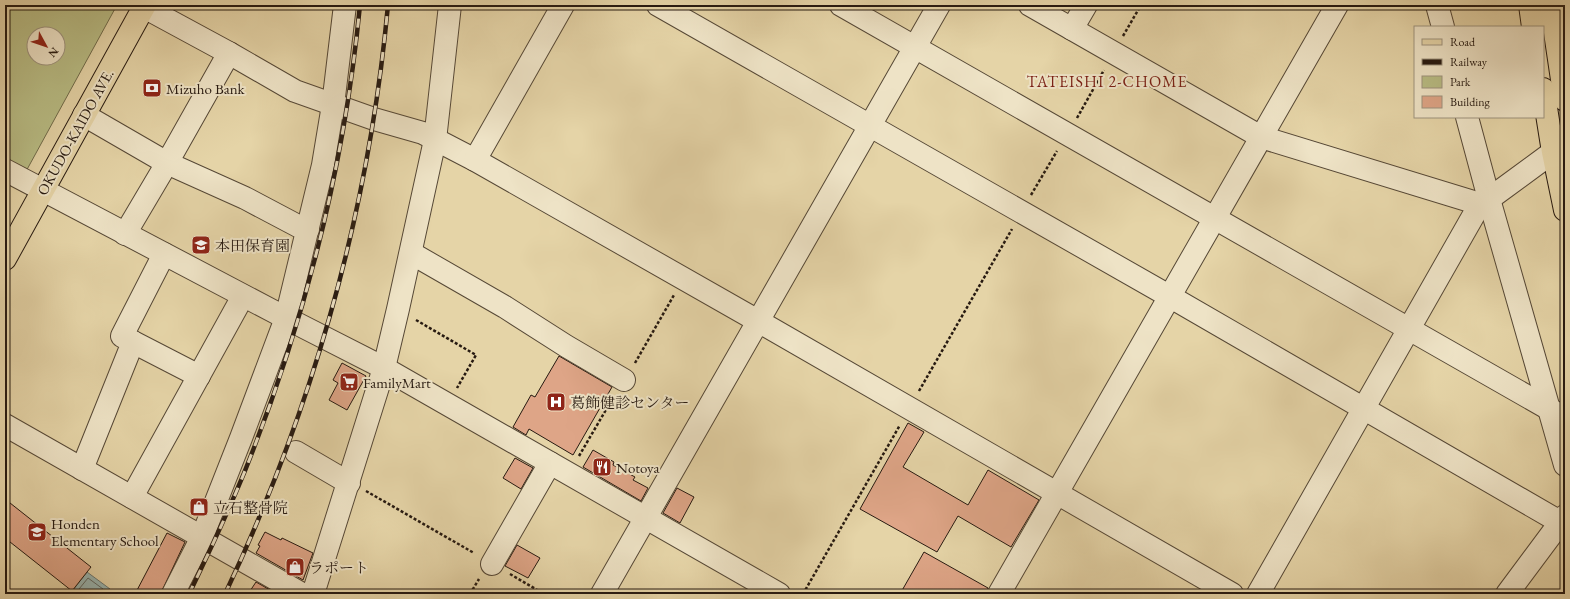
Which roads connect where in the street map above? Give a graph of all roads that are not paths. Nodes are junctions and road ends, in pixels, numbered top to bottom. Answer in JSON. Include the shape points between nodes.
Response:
{"nodes":[{"id":1,"x":345,"y":5,"type":"edge"},
{"id":2,"x":450,"y":5,"type":"edge"},
{"id":3,"x":563,"y":5,"type":"edge"},
{"id":4,"x":658,"y":5,"type":"edge"},
{"id":5,"x":841,"y":5,"type":"edge"},
{"id":6,"x":939,"y":5,"type":"edge"},
{"id":7,"x":1030,"y":5,"type":"edge"},
{"id":8,"x":1086,"y":5,"type":"edge"},
{"id":9,"x":1337,"y":5,"type":"edge"},
{"id":10,"x":1437,"y":5,"type":"edge"},
{"id":11,"x":1530,"y":5,"type":"edge"},
{"id":12,"x":1551,"y":5,"type":"edge"},
{"id":13,"x":144,"y":6,"type":"edge"},
{"id":14,"x":1443,"y":26,"type":"edge"},
{"id":15,"x":1533,"y":26,"type":"edge"},
{"id":16,"x":1072,"y":28,"type":"junction"},
{"id":17,"x":915,"y":47,"type":"junction"},
{"id":18,"x":229,"y":52,"type":"junction"},
{"id":19,"x":1544,"y":94,"type":"edge"},
{"id":20,"x":1565,"y":100,"type":"edge"},
{"id":21,"x":333,"y":105,"type":"junction"},
{"id":22,"x":84,"y":115,"type":"junction"},
{"id":23,"x":1467,"y":118,"type":"edge"},
{"id":24,"x":870,"y":126,"type":"junction"},
{"id":25,"x":1262,"y":137,"type":"junction"},
{"id":26,"x":435,"y":140,"type":"junction"},
{"id":27,"x":1553,"y":152,"type":"junction"},
{"id":28,"x":475,"y":160,"type":"junction"},
{"id":29,"x":167,"y":163,"type":"junction"},
{"id":30,"x":5,"y":170,"type":"edge"},
{"id":31,"x":42,"y":190,"type":"junction"},
{"id":32,"x":1485,"y":202,"type":"junction"},
{"id":33,"x":1565,"y":210,"type":"edge"},
{"id":34,"x":1215,"y":218,"type":"junction"},
{"id":35,"x":308,"y":229,"type":"junction"},
{"id":36,"x":125,"y":234,"type":"junction"},
{"id":37,"x":411,"y":253,"type":"junction"},
{"id":38,"x":164,"y":254,"type":"junction"},
{"id":39,"x":5,"y":259,"type":"edge"},
{"id":40,"x":243,"y":296,"type":"junction"},
{"id":41,"x":1169,"y":296,"type":"junction"},
{"id":42,"x":286,"y":318,"type":"junction"},
{"id":43,"x":758,"y":321,"type":"junction"},
{"id":44,"x":1409,"y":328,"type":"junction"},
{"id":45,"x":133,"y":342,"type":"junction"},
{"id":46,"x":384,"y":368,"type":"junction"},
{"id":47,"x":199,"y":376,"type":"junction"},
{"id":48,"x":624,"y":380,"type":"dead end"},
{"id":49,"x":1363,"y":409,"type":"junction"},
{"id":50,"x":1558,"y":414,"type":"edge"},
{"id":51,"x":5,"y":425,"type":"edge"},
{"id":52,"x":296,"y":452,"type":"dead end"},
{"id":53,"x":550,"y":463,"type":"junction"},
{"id":54,"x":1565,"y":465,"type":"edge"},
{"id":55,"x":82,"y":469,"type":"junction"},
{"id":56,"x":349,"y":482,"type":"junction"},
{"id":57,"x":1056,"y":493,"type":"junction"},
{"id":58,"x":132,"y":497,"type":"junction"},
{"id":59,"x":646,"y":518,"type":"junction"},
{"id":60,"x":1562,"y":519,"type":"edge"},
{"id":61,"x":202,"y":537,"type":"junction"},
{"id":62,"x":492,"y":564,"type":"road end"},
{"id":63,"x":173,"y":594,"type":"edge"},
{"id":64,"x":302,"y":594,"type":"edge"},
{"id":65,"x":313,"y":594,"type":"edge"},
{"id":66,"x":602,"y":594,"type":"edge"},
{"id":67,"x":780,"y":594,"type":"edge"},
{"id":68,"x":999,"y":594,"type":"edge"},
{"id":69,"x":1232,"y":594,"type":"edge"},
{"id":70,"x":1258,"y":594,"type":"edge"},
{"id":71,"x":1507,"y":594,"type":"edge"}],
"edges":[{"from":1,"to":21,"type":"street"},
{"from":2,"to":26,"type":"street"},
{"from":3,"to":28,"type":"street"},
{"from":4,"to":24,"type":"street"},
{"from":5,"to":17,"type":"street"},
{"from":6,"to":17,"type":"street"},
{"from":7,"to":16,"type":"street"},
{"from":8,"to":16,"type":"street"},
{"from":9,"to":25,"type":"street"},
{"from":10,"to":14,"type":"street"},
{"from":11,"to":15,"type":"main road"},
{"from":12,"to":20,"type":"main road"},
{"from":13,"to":18,"type":"street"},
{"from":13,"to":22,"type":"main road","name":"OKUDO-KAIDO AVE."},
{"from":16,"to":25,"type":"street"},
{"from":17,"to":24,"type":"street"},
{"from":17,"to":34,"type":"street"},
{"from":18,"to":21,"type":"street","via":[[295,91]]},
{"from":18,"to":29,"type":"street"},
{"from":19,"to":27,"type":"main road"},
{"from":21,"to":26,"type":"street","via":[[374,120],[423,133]]},
{"from":21,"to":35,"type":"street","via":[[323,165]]},
{"from":22,"to":29,"type":"street"},
{"from":22,"to":31,"type":"main road","name":"OKUDO-KAIDO AVE."},
{"from":23,"to":32,"type":"street"},
{"from":24,"to":41,"type":"street"},
{"from":24,"to":43,"type":"street"},
{"from":25,"to":32,"type":"street"},
{"from":25,"to":34,"type":"street"},
{"from":26,"to":28,"type":"street"},
{"from":26,"to":37,"type":"street"},
{"from":27,"to":32,"type":"street"},
{"from":27,"to":33,"type":"main road"},
{"from":28,"to":43,"type":"street"},
{"from":29,"to":35,"type":"street"},
{"from":29,"to":36,"type":"street"},
{"from":30,"to":31,"type":"street"},
{"from":31,"to":36,"type":"street"},
{"from":31,"to":39,"type":"main road","name":"OKUDO-KAIDO AVE."},
{"from":32,"to":44,"type":"street"},
{"from":32,"to":50,"type":"street"},
{"from":34,"to":41,"type":"street"},
{"from":34,"to":44,"type":"street"},
{"from":35,"to":42,"type":"street"},
{"from":36,"to":38,"type":"street"},
{"from":37,"to":46,"type":"street"},
{"from":37,"to":48,"type":"street"},
{"from":38,"to":40,"type":"street"},
{"from":38,"to":45,"type":"street","via":[[122,336]]},
{"from":40,"to":42,"type":"street"},
{"from":40,"to":47,"type":"street"},
{"from":41,"to":49,"type":"street"},
{"from":41,"to":57,"type":"street"},
{"from":42,"to":46,"type":"street"},
{"from":42,"to":61,"type":"street"},
{"from":43,"to":57,"type":"street"},
{"from":43,"to":59,"type":"street"},
{"from":44,"to":49,"type":"street"},
{"from":44,"to":50,"type":"street"},
{"from":45,"to":47,"type":"street"},
{"from":45,"to":55,"type":"street"},
{"from":46,"to":53,"type":"street"},
{"from":46,"to":56,"type":"street"},
{"from":47,"to":58,"type":"street"},
{"from":49,"to":60,"type":"street"},
{"from":49,"to":70,"type":"street"},
{"from":50,"to":54,"type":"street"},
{"from":51,"to":55,"type":"street"},
{"from":52,"to":56,"type":"street"},
{"from":53,"to":59,"type":"street"},
{"from":53,"to":62,"type":"street"},
{"from":55,"to":58,"type":"street"},
{"from":56,"to":65,"type":"street"},
{"from":57,"to":68,"type":"street"},
{"from":57,"to":69,"type":"street"},
{"from":58,"to":61,"type":"street"},
{"from":59,"to":66,"type":"street"},
{"from":59,"to":67,"type":"street"},
{"from":60,"to":71,"type":"street"},
{"from":61,"to":63,"type":"street"},
{"from":61,"to":64,"type":"street"}]}
